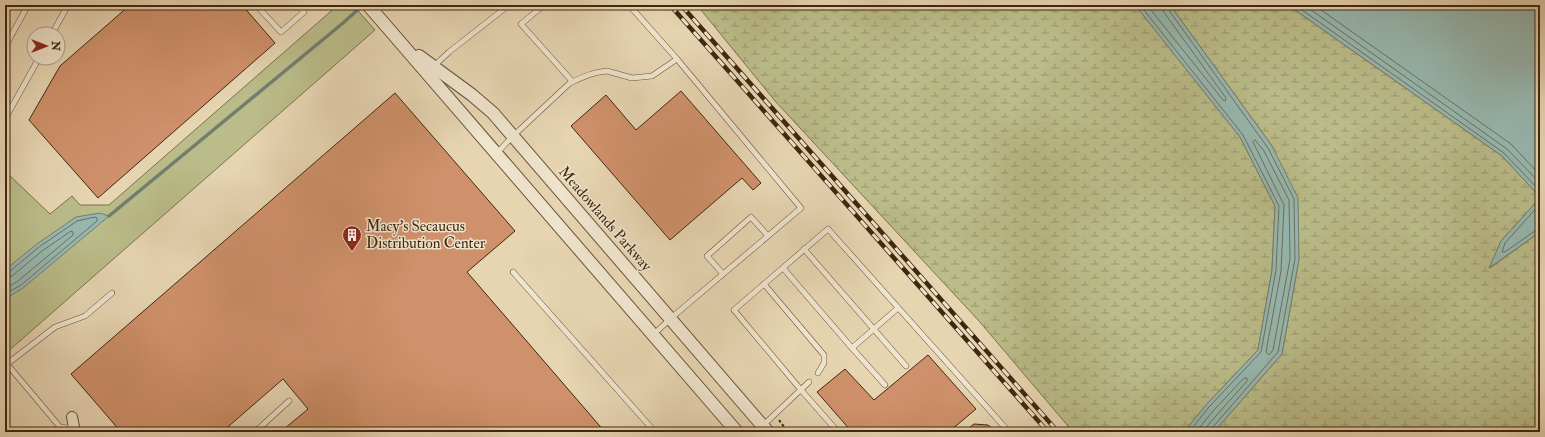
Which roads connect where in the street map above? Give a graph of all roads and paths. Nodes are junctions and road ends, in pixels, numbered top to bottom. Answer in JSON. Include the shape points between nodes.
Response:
{"nodes":[{"id":1,"x":28,"y":5,"type":"edge"},
{"id":2,"x":68,"y":5,"type":"edge"},
{"id":3,"x":256,"y":5,"type":"edge"},
{"id":4,"x":298,"y":5,"type":"edge"},
{"id":5,"x":509,"y":5,"type":"edge"},
{"id":6,"x":544,"y":5,"type":"edge"},
{"id":7,"x":629,"y":5,"type":"edge"},
{"id":8,"x":371,"y":8,"type":"edge"},
{"id":9,"x":56,"y":26,"type":"edge"},
{"id":10,"x":401,"y":43,"type":"junction"},
{"id":11,"x":5,"y":47,"type":"edge"},
{"id":12,"x":677,"y":59,"type":"junction"},
{"id":13,"x":35,"y":66,"type":"edge"},
{"id":14,"x":434,"y":67,"type":"junction"},
{"id":15,"x":570,"y":82,"type":"junction"},
{"id":16,"x":5,"y":119,"type":"edge"},
{"id":17,"x":512,"y":136,"type":"junction"},
{"id":18,"x":497,"y":153,"type":"junction"},
{"id":19,"x":768,"y":236,"type":"junction"},
{"id":20,"x":804,"y":250,"type":"junction"},
{"id":21,"x":783,"y":268,"type":"junction"},
{"id":22,"x":514,"y":272,"type":"dead end"},
{"id":23,"x":723,"y":274,"type":"junction"},
{"id":24,"x":764,"y":284,"type":"junction"},
{"id":25,"x":112,"y":293,"type":"dead end"},
{"id":26,"x":898,"y":308,"type":"junction"},
{"id":27,"x":670,"y":319,"type":"junction"},
{"id":28,"x":874,"y":329,"type":"junction"},
{"id":29,"x":653,"y":335,"type":"junction"},
{"id":30,"x":852,"y":348,"type":"junction"},
{"id":31,"x":906,"y":366,"type":"dead end"},
{"id":32,"x":818,"y":373,"type":"dead end"},
{"id":33,"x":809,"y":382,"type":"dead end"},
{"id":34,"x":885,"y":385,"type":"dead end"},
{"id":35,"x":801,"y":390,"type":"junction"},
{"id":36,"x":289,"y":401,"type":"dead end"},
{"id":37,"x":72,"y":417,"type":"dead end"},
{"id":38,"x":778,"y":419,"type":"dead end"},
{"id":39,"x":762,"y":430,"type":"edge"},
{"id":40,"x":75,"y":431,"type":"edge"},
{"id":41,"x":255,"y":432,"type":"edge"},
{"id":42,"x":655,"y":432,"type":"edge"},
{"id":43,"x":737,"y":432,"type":"edge"},
{"id":44,"x":788,"y":432,"type":"edge"},
{"id":45,"x":838,"y":432,"type":"edge"},
{"id":46,"x":1009,"y":432,"type":"edge"}],
"edges":[{"from":1,"to":11,"type":"lane"},
{"from":2,"to":9,"type":"lane"},
{"from":3,"to":4,"type":"lane","via":[[281,32],[304,12]]},
{"from":5,"to":14,"type":"lane","via":[[449,52]]},
{"from":6,"to":15,"type":"lane","via":[[522,24],[572,81]]},
{"from":7,"to":12,"type":"lane"},
{"from":8,"to":10,"type":"street","name":"Meadowlands Parkway"},
{"from":10,"to":14,"type":"street","name":"Meadowlands Parkway"},
{"from":10,"to":18,"type":"street","name":"Meadowlands Parkway"},
{"from":12,"to":15,"type":"lane","via":[[652,76],[632,78],[603,71],[592,72]]},
{"from":12,"to":19,"type":"lane","via":[[801,208]]},
{"from":13,"to":16,"type":"lane"},
{"from":14,"to":17,"type":"street","name":"Meadowlands Parkway","via":[[483,104]]},
{"from":15,"to":17,"type":"lane"},
{"from":17,"to":18,"type":"lane"},
{"from":17,"to":27,"type":"street","name":"Meadowlands Parkway"},
{"from":18,"to":29,"type":"street","name":"Meadowlands Parkway"},
{"from":19,"to":23,"type":"lane"},
{"from":19,"to":23,"type":"lane","via":[[751,217],[707,256]]},
{"from":20,"to":21,"type":"lane"},
{"from":20,"to":26,"type":"lane","via":[[828,229]]},
{"from":20,"to":28,"type":"lane"},
{"from":21,"to":24,"type":"lane"},
{"from":21,"to":30,"type":"lane"},
{"from":22,"to":42,"type":"lane"},
{"from":23,"to":27,"type":"lane"},
{"from":24,"to":32,"type":"lane","via":[[824,355],[824,363]]},
{"from":24,"to":35,"type":"lane","via":[[734,310]]},
{"from":25,"to":40,"type":"lane","via":[[85,316],[55,328],[7,364],[60,428]]},
{"from":26,"to":28,"type":"lane"},
{"from":26,"to":46,"type":"lane"},
{"from":27,"to":29,"type":"lane"},
{"from":27,"to":39,"type":"street","name":"Meadowlands Parkway"},
{"from":28,"to":30,"type":"lane"},
{"from":28,"to":31,"type":"lane"},
{"from":29,"to":43,"type":"street","name":"Meadowlands Parkway"},
{"from":30,"to":34,"type":"lane"},
{"from":33,"to":35,"type":"lane"},
{"from":35,"to":39,"type":"lane"},
{"from":35,"to":45,"type":"lane"},
{"from":36,"to":41,"type":"lane"},
{"from":37,"to":40,"type":"street"},
{"from":38,"to":44,"type":"path"}]}
